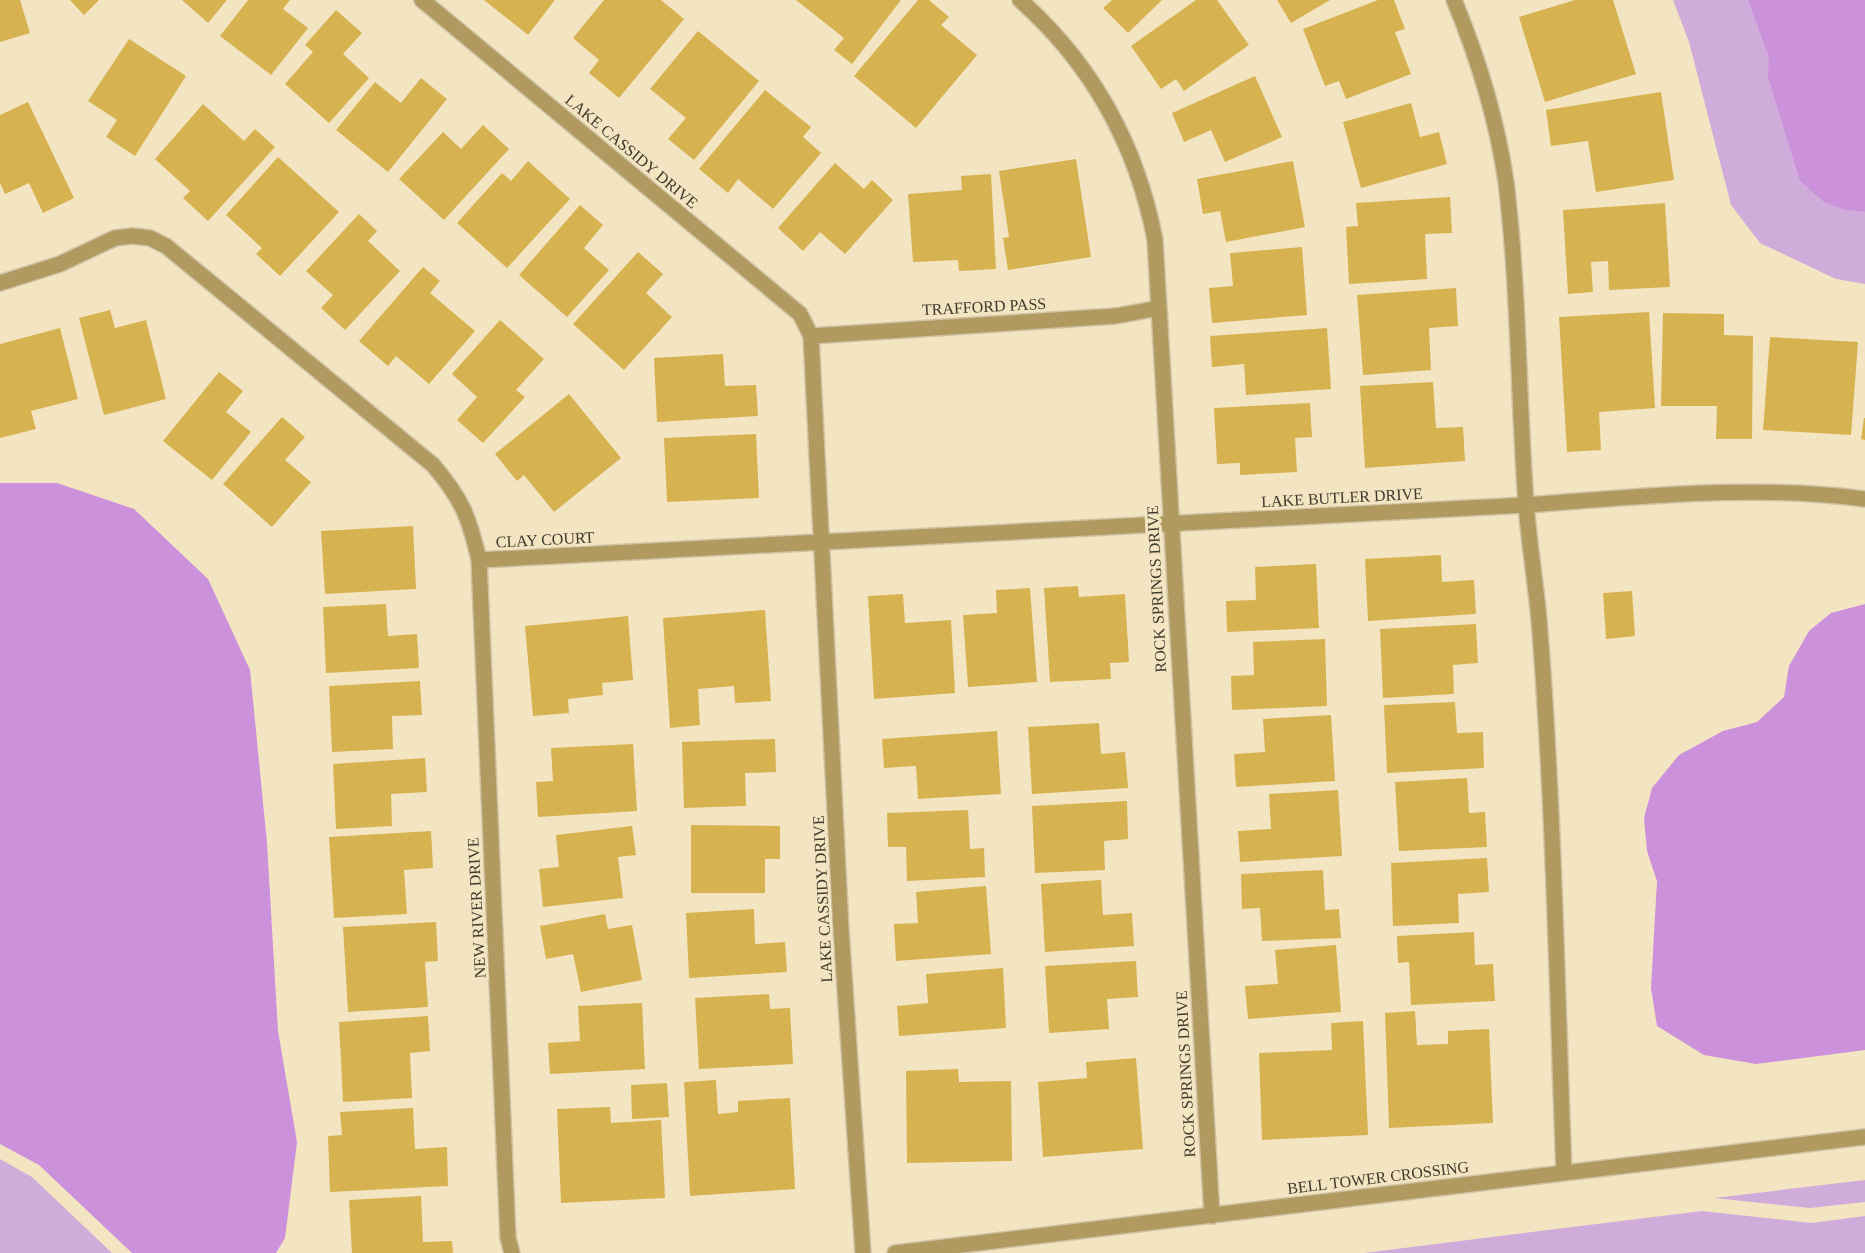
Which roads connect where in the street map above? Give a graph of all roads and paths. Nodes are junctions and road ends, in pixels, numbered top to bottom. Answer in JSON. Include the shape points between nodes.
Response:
{"nodes":[{"id":1,"x":422,"y":0,"type":"edge"},
{"id":2,"x":1020,"y":0,"type":"edge"},
{"id":3,"x":1454,"y":0,"type":"edge"},
{"id":4,"x":0,"y":283,"type":"edge"},
{"id":5,"x":1159,"y":308,"type":"junction"},
{"id":6,"x":811,"y":336,"type":"junction"},
{"id":7,"x":1865,"y":499,"type":"edge"},
{"id":8,"x":1526,"y":505,"type":"junction"},
{"id":9,"x":1170,"y":525,"type":"junction"},
{"id":10,"x":821,"y":542,"type":"junction"},
{"id":11,"x":478,"y":560,"type":"junction"},
{"id":12,"x":1865,"y":1137,"type":"edge"},
{"id":13,"x":1564,"y":1173,"type":"junction"},
{"id":14,"x":1212,"y":1216,"type":"junction"},
{"id":15,"x":512,"y":1253,"type":"edge"},
{"id":16,"x":863,"y":1253,"type":"edge"},
{"id":17,"x":895,"y":1253,"type":"edge"}],
"edges":[{"from":1,"to":6,"type":"street","name":"LAKE CASSIDY DRIVE","via":[[800,314]]},
{"from":2,"to":5,"type":"street","name":"ROCK SPRINGS DRIVE","via":[[1093,81],[1132,157],[1155,240]]},
{"from":3,"to":8,"type":"street","via":[[1491,108],[1505,180],[1513,253]]},
{"from":4,"to":11,"type":"street","name":"CLAY COURT","via":[[60,264],[115,238],[150,238],[166,246],[433,465],[454,490],[469,519]]},
{"from":5,"to":6,"type":"street","name":"TRAFFORD PASS","via":[[1116,316]]},
{"from":5,"to":9,"type":"street","name":"ROCK SPRINGS DRIVE"},
{"from":6,"to":10,"type":"street"},
{"from":7,"to":8,"type":"street","name":"LAKE BUTLER DRIVE","via":[[1770,493],[1681,494]]},
{"from":8,"to":9,"type":"street","name":"LAKE BUTLER DRIVE"},
{"from":8,"to":13,"type":"street","via":[[1542,653]]},
{"from":9,"to":10,"type":"street","name":"LAKE BUTLER DRIVE"},
{"from":9,"to":14,"type":"street","name":"ROCK SPRINGS DRIVE"},
{"from":10,"to":11,"type":"street","name":"CLAY COURT"},
{"from":10,"to":16,"type":"street","name":"LAKE CASSIDY DRIVE"},
{"from":11,"to":15,"type":"street","name":"NEW RIVER DRIVE"},
{"from":12,"to":13,"type":"street","name":"BELL TOWER CROSSING"},
{"from":13,"to":14,"type":"street","name":"BELL TOWER CROSSING"},
{"from":14,"to":17,"type":"street","name":"BELL TOWER CROSSING"}]}
